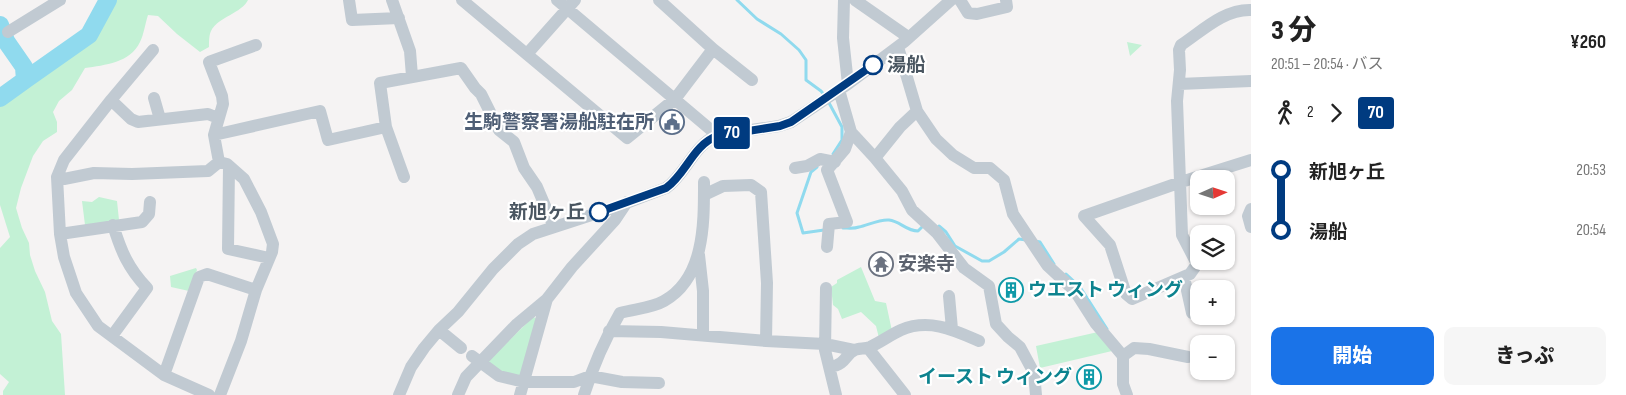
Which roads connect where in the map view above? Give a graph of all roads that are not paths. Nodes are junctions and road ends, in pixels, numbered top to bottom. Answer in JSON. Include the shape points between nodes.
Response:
{"nodes":[{"id":1,"x":60,"y":0,"type":"edge"},
{"id":2,"x":349,"y":0,"type":"edge"},
{"id":3,"x":392,"y":0,"type":"edge"},
{"id":4,"x":462,"y":0,"type":"edge"},
{"id":5,"x":557,"y":0,"type":"edge"},
{"id":6,"x":659,"y":0,"type":"edge"},
{"id":7,"x":844,"y":0,"type":"edge"},
{"id":8,"x":855,"y":0,"type":"edge"},
{"id":9,"x":951,"y":0,"type":"edge"},
{"id":10,"x":960,"y":0,"type":"edge"},
{"id":11,"x":1006,"y":0,"type":"edge"},
{"id":12,"x":571,"y":4,"type":"edge"},
{"id":13,"x":1251,"y":10,"type":"edge"},
{"id":14,"x":399,"y":18,"type":"junction"},
{"id":15,"x":8,"y":32,"type":"dead end"},
{"id":16,"x":908,"y":37,"type":"junction"},
{"id":17,"x":256,"y":45,"type":"dead end"},
{"id":18,"x":898,"y":46,"type":"junction"},
{"id":19,"x":713,"y":49,"type":"junction"},
{"id":20,"x":154,"y":50,"type":"dead end"},
{"id":21,"x":527,"y":54,"type":"junction"},
{"id":22,"x":412,"y":76,"type":"junction"},
{"id":23,"x":752,"y":80,"type":"dead end"},
{"id":24,"x":1251,"y":81,"type":"edge"},
{"id":25,"x":1179,"y":84,"type":"junction"},
{"id":26,"x":844,"y":87,"type":"junction"},
{"id":27,"x":154,"y":98,"type":"dead end"},
{"id":28,"x":675,"y":99,"type":"junction"},
{"id":29,"x":111,"y":100,"type":"junction"},
{"id":30,"x":917,"y":111,"type":"junction"},
{"id":31,"x":218,"y":118,"type":"junction"},
{"id":32,"x":160,"y":119,"type":"junction"},
{"id":33,"x":386,"y":127,"type":"junction"},
{"id":34,"x":851,"y":132,"type":"junction"},
{"id":35,"x":214,"y":134,"type":"junction"},
{"id":36,"x":717,"y":136,"type":"junction"},
{"id":37,"x":875,"y":158,"type":"junction"},
{"id":38,"x":1251,"y":160,"type":"edge"},
{"id":39,"x":835,"y":162,"type":"junction"},
{"id":40,"x":224,"y":164,"type":"junction"},
{"id":41,"x":794,"y":168,"type":"dead end"},
{"id":42,"x":57,"y":177,"type":"junction"},
{"id":43,"x":404,"y":177,"type":"dead end"},
{"id":44,"x":1181,"y":182,"type":"junction"},
{"id":45,"x":150,"y":202,"type":"dead end"},
{"id":46,"x":627,"y":202,"type":"junction"},
{"id":47,"x":1251,"y":209,"type":"edge"},
{"id":48,"x":113,"y":225,"type":"junction"},
{"id":49,"x":554,"y":226,"type":"junction"},
{"id":50,"x":1251,"y":227,"type":"edge"},
{"id":51,"x":60,"y":234,"type":"junction"},
{"id":52,"x":827,"y":248,"type":"dead end"},
{"id":53,"x":699,"y":253,"type":"junction"},
{"id":54,"x":269,"y":258,"type":"junction"},
{"id":55,"x":1184,"y":277,"type":"junction"},
{"id":56,"x":826,"y":288,"type":"dead end"},
{"id":57,"x":256,"y":290,"type":"junction"},
{"id":58,"x":949,"y":296,"type":"dead end"},
{"id":59,"x":547,"y":299,"type":"junction"},
{"id":60,"x":1190,"y":304,"type":"edge"},
{"id":61,"x":952,"y":329,"type":"junction"},
{"id":62,"x":439,"y":330,"type":"junction"},
{"id":63,"x":609,"y":331,"type":"junction"},
{"id":64,"x":703,"y":335,"type":"junction"},
{"id":65,"x":112,"y":336,"type":"junction"},
{"id":66,"x":980,"y":341,"type":"dead end"},
{"id":67,"x":766,"y":342,"type":"junction"},
{"id":68,"x":824,"y":344,"type":"junction"},
{"id":69,"x":868,"y":348,"type":"junction"},
{"id":70,"x":854,"y":350,"type":"junction"},
{"id":71,"x":471,"y":355,"type":"junction"},
{"id":72,"x":1123,"y":356,"type":"junction"},
{"id":73,"x":1188,"y":356,"type":"dead end"},
{"id":74,"x":830,"y":367,"type":"junction"},
{"id":75,"x":164,"y":375,"type":"junction"},
{"id":76,"x":590,"y":376,"type":"junction"},
{"id":77,"x":524,"y":382,"type":"junction"},
{"id":78,"x":659,"y":383,"type":"dead end"},
{"id":79,"x":209,"y":395,"type":"edge"},
{"id":80,"x":220,"y":395,"type":"edge"},
{"id":81,"x":399,"y":395,"type":"edge"},
{"id":82,"x":458,"y":395,"type":"edge"},
{"id":83,"x":520,"y":395,"type":"edge"},
{"id":84,"x":584,"y":395,"type":"edge"},
{"id":85,"x":836,"y":395,"type":"edge"},
{"id":86,"x":905,"y":395,"type":"edge"},
{"id":87,"x":1036,"y":395,"type":"edge"},
{"id":88,"x":1128,"y":395,"type":"edge"}],
"edges":[{"from":1,"to":15,"type":"street"},
{"from":2,"to":14,"type":"street","via":[[352,20]]},
{"from":3,"to":14,"type":"street"},
{"from":4,"to":21,"type":"street"},
{"from":5,"to":12,"type":"street"},
{"from":6,"to":19,"type":"street"},
{"from":7,"to":26,"type":"street"},
{"from":8,"to":16,"type":"street"},
{"from":9,"to":16,"type":"street"},
{"from":10,"to":11,"type":"street","via":[[968,13],[977,14],[1007,7]]},
{"from":12,"to":21,"type":"street"},
{"from":12,"to":28,"type":"street"},
{"from":13,"to":25,"type":"street","via":[[1226,15],[1181,45]]},
{"from":14,"to":22,"type":"street","via":[[410,51]]},
{"from":16,"to":18,"type":"street"},
{"from":17,"to":31,"type":"street","via":[[209,62],[222,96]]},
{"from":18,"to":26,"type":"street"},
{"from":18,"to":30,"type":"street"},
{"from":19,"to":23,"type":"street"},
{"from":19,"to":28,"type":"street"},
{"from":20,"to":29,"type":"street"},
{"from":21,"to":28,"type":"street","via":[[627,138]]},
{"from":22,"to":33,"type":"street","via":[[380,82]]},
{"from":22,"to":49,"type":"street","via":[[461,68],[482,94],[499,130],[514,142]]},
{"from":24,"to":25,"type":"street"},
{"from":25,"to":44,"type":"street","via":[[1177,110]]},
{"from":26,"to":34,"type":"street"},
{"from":26,"to":36,"type":"street","via":[[784,125]]},
{"from":27,"to":32,"type":"street"},
{"from":28,"to":36,"type":"street"},
{"from":29,"to":32,"type":"street","via":[[138,122]]},
{"from":29,"to":42,"type":"street","via":[[64,160]]},
{"from":30,"to":37,"type":"street"},
{"from":30,"to":72,"type":"street","via":[[936,139],[952,155],[974,168],[990,168],[1004,180],[1013,214],[1047,265],[1075,292]]},
{"from":31,"to":32,"type":"street","via":[[208,114]]},
{"from":31,"to":35,"type":"street"},
{"from":33,"to":35,"type":"street","via":[[328,140],[320,110]]},
{"from":33,"to":43,"type":"street"},
{"from":34,"to":37,"type":"street"},
{"from":34,"to":39,"type":"street"},
{"from":35,"to":40,"type":"street"},
{"from":36,"to":46,"type":"street","via":[[695,154],[673,183]]},
{"from":37,"to":87,"type":"street","via":[[902,191],[912,210],[937,233],[964,268],[989,286],[996,324],[1020,346],[1034,374]]},
{"from":38,"to":44,"type":"street"},
{"from":39,"to":41,"type":"street","via":[[820,159]]},
{"from":39,"to":52,"type":"street","via":[[827,170],[847,222],[829,224]]},
{"from":40,"to":42,"type":"street","via":[[208,171]]},
{"from":40,"to":54,"type":"street","via":[[244,179],[257,201],[273,244]]},
{"from":40,"to":54,"type":"street","via":[[228,249]]},
{"from":42,"to":51,"type":"street"},
{"from":44,"to":55,"type":"street","via":[[1182,235],[1197,264]]},
{"from":44,"to":55,"type":"street","via":[[1084,216],[1110,246],[1126,294],[1132,299]]},
{"from":45,"to":48,"type":"street","via":[[149,214],[142,222]]},
{"from":46,"to":49,"type":"street"},
{"from":46,"to":59,"type":"street","via":[[616,220]]},
{"from":47,"to":50,"type":"street","via":[[1248,216]]},
{"from":48,"to":51,"type":"street"},
{"from":48,"to":65,"type":"street","via":[[133,274],[147,288]]},
{"from":49,"to":62,"type":"street","via":[[518,244]]},
{"from":51,"to":65,"type":"street","via":[[76,293],[98,326]]},
{"from":53,"to":63,"type":"street","via":[[690,276],[676,293],[664,302],[620,312]]},
{"from":53,"to":64,"type":"street","via":[[703,283]]},
{"from":53,"to":67,"type":"street","via":[[704,188],[751,185],[762,192],[767,283]]},
{"from":54,"to":57,"type":"street"},
{"from":55,"to":60,"type":"street"},
{"from":56,"to":68,"type":"street"},
{"from":57,"to":75,"type":"street","via":[[207,274],[199,278]]},
{"from":57,"to":80,"type":"street"},
{"from":58,"to":61,"type":"street"},
{"from":59,"to":71,"type":"street"},
{"from":59,"to":77,"type":"street"},
{"from":61,"to":66,"type":"street"},
{"from":61,"to":69,"type":"street","via":[[921,325],[902,330]]},
{"from":62,"to":71,"type":"street"},
{"from":62,"to":81,"type":"street","via":[[412,367]]},
{"from":63,"to":64,"type":"street"},
{"from":63,"to":76,"type":"street"},
{"from":64,"to":67,"type":"street"},
{"from":65,"to":75,"type":"street"},
{"from":67,"to":68,"type":"street"},
{"from":68,"to":70,"type":"street"},
{"from":68,"to":74,"type":"street"},
{"from":69,"to":70,"type":"street"},
{"from":69,"to":86,"type":"street"},
{"from":70,"to":74,"type":"street","via":[[842,363]]},
{"from":71,"to":77,"type":"street","via":[[499,376]]},
{"from":71,"to":82,"type":"street"},
{"from":72,"to":73,"type":"street","via":[[1134,348]]},
{"from":72,"to":88,"type":"street","via":[[1123,384]]},
{"from":74,"to":85,"type":"street"},
{"from":75,"to":79,"type":"street"},
{"from":76,"to":77,"type":"street","via":[[574,382]]},
{"from":76,"to":78,"type":"street","via":[[622,382]]},
{"from":76,"to":84,"type":"street"},
{"from":77,"to":83,"type":"street"}]}
